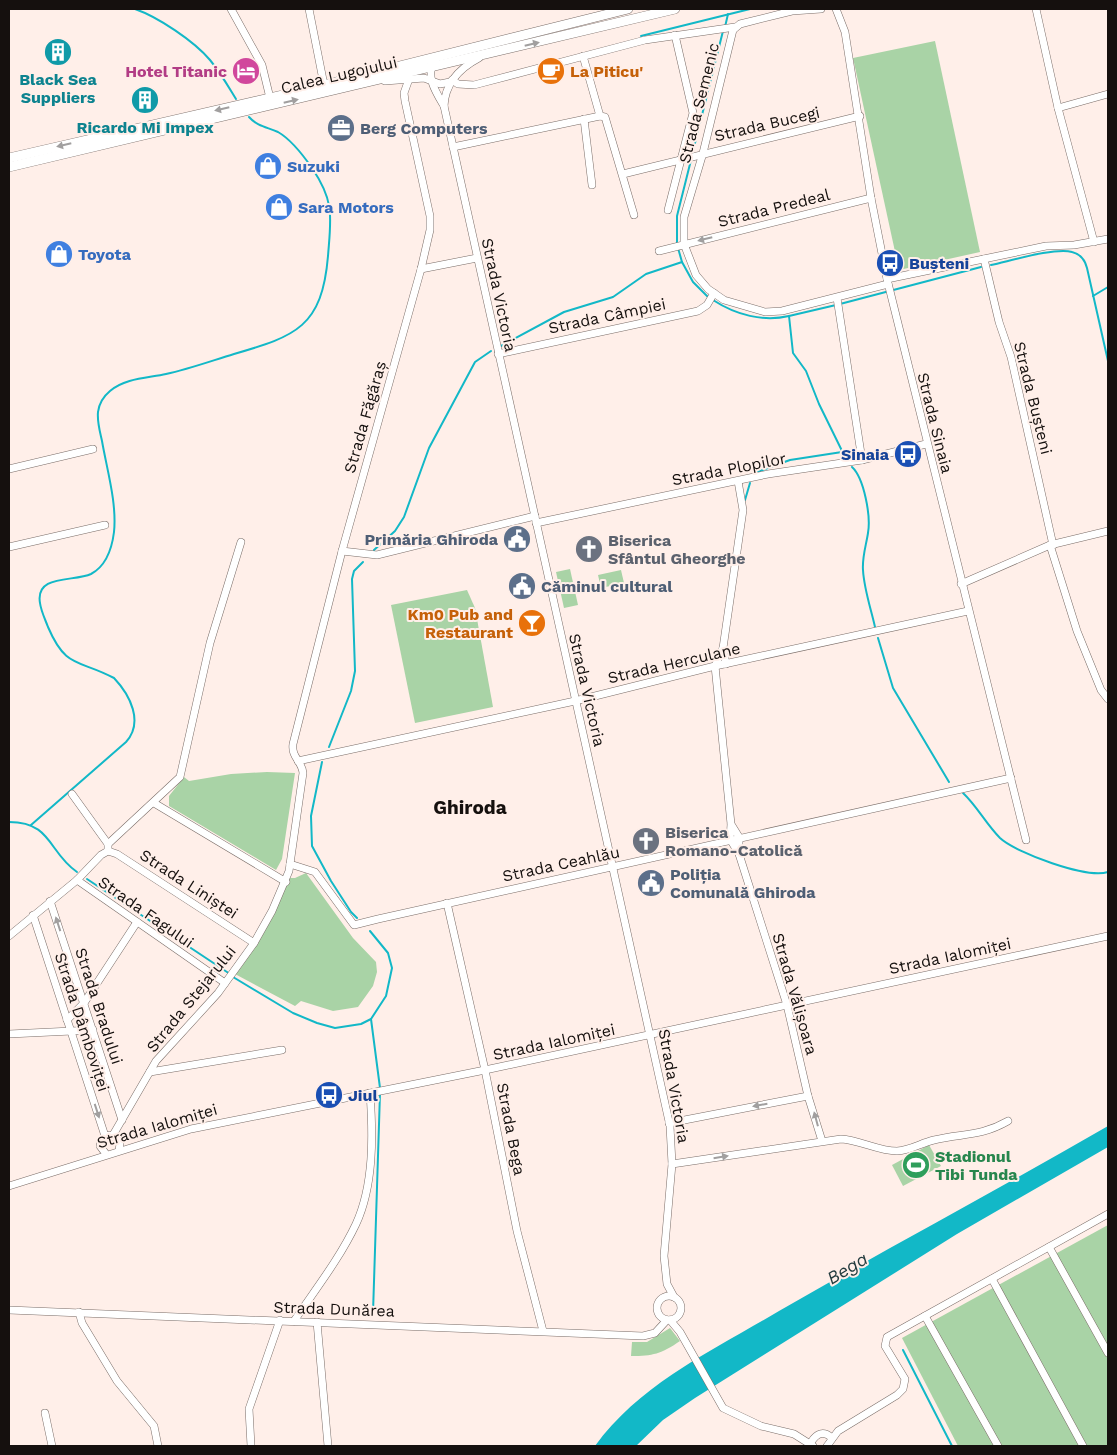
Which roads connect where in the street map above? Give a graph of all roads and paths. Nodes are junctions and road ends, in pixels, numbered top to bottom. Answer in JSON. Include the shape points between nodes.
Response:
{"nodes":[{"id":1,"x":231,"y":9,"type":"edge"},
{"id":2,"x":309,"y":9,"type":"edge"},
{"id":3,"x":628,"y":9,"type":"edge"},
{"id":4,"x":675,"y":9,"type":"edge"},
{"id":5,"x":821,"y":9,"type":"edge"},
{"id":6,"x":836,"y":9,"type":"edge"},
{"id":7,"x":1036,"y":9,"type":"edge"},
{"id":8,"x":735,"y":27,"type":"junction"},
{"id":9,"x":675,"y":35,"type":"junction"},
{"id":10,"x":451,"y":54,"type":"junction"},
{"id":11,"x":484,"y":55,"type":"junction"},
{"id":12,"x":583,"y":56,"type":"junction"},
{"id":13,"x":431,"y":68,"type":"junction"},
{"id":14,"x":409,"y":79,"type":"junction"},
{"id":15,"x":432,"y":80,"type":"junction"},
{"id":16,"x":451,"y":81,"type":"junction"},
{"id":17,"x":368,"y":83,"type":"junction"},
{"id":18,"x":324,"y":85,"type":"junction"},
{"id":19,"x":1108,"y":94,"type":"edge"},
{"id":20,"x":270,"y":98,"type":"junction"},
{"id":21,"x":444,"y":106,"type":"junction"},
{"id":22,"x":1058,"y":108,"type":"junction"},
{"id":23,"x":860,"y":116,"type":"junction"},
{"id":24,"x":603,"y":117,"type":"junction"},
{"id":25,"x":584,"y":120,"type":"junction"},
{"id":26,"x":453,"y":147,"type":"junction"},
{"id":27,"x":699,"y":154,"type":"junction"},
{"id":28,"x":9,"y":158,"type":"edge"},
{"id":29,"x":685,"y":158,"type":"junction"},
{"id":30,"x":9,"y":167,"type":"edge"},
{"id":31,"x":623,"y":174,"type":"junction"},
{"id":32,"x":592,"y":185,"type":"dead end"},
{"id":33,"x":871,"y":198,"type":"junction"},
{"id":34,"x":668,"y":210,"type":"dead end"},
{"id":35,"x":634,"y":215,"type":"dead end"},
{"id":36,"x":1108,"y":239,"type":"edge"},
{"id":37,"x":1094,"y":242,"type":"junction"},
{"id":38,"x":679,"y":246,"type":"junction"},
{"id":39,"x":659,"y":250,"type":"dead end"},
{"id":40,"x":476,"y":258,"type":"junction"},
{"id":41,"x":984,"y":259,"type":"junction"},
{"id":42,"x":421,"y":269,"type":"junction"},
{"id":43,"x":888,"y":284,"type":"junction"},
{"id":44,"x":712,"y":297,"type":"junction"},
{"id":45,"x":837,"y":299,"type":"junction"},
{"id":46,"x":498,"y":354,"type":"junction"},
{"id":47,"x":926,"y":444,"type":"junction"},
{"id":48,"x":93,"y":450,"type":"dead end"},
{"id":49,"x":862,"y":460,"type":"junction"},
{"id":50,"x":9,"y":469,"type":"edge"},
{"id":51,"x":738,"y":481,"type":"junction"},
{"id":52,"x":536,"y":520,"type":"junction"},
{"id":53,"x":105,"y":524,"type":"dead end"},
{"id":54,"x":1108,"y":531,"type":"edge"},
{"id":55,"x":241,"y":542,"type":"dead end"},
{"id":56,"x":1051,"y":545,"type":"junction"},
{"id":57,"x":9,"y":547,"type":"edge"},
{"id":58,"x":342,"y":551,"type":"junction"},
{"id":59,"x":961,"y":584,"type":"junction"},
{"id":60,"x":968,"y":610,"type":"junction"},
{"id":61,"x":723,"y":648,"type":"junction"},
{"id":62,"x":720,"y":665,"type":"junction"},
{"id":63,"x":1108,"y":698,"type":"edge"},
{"id":64,"x":575,"y":701,"type":"junction"},
{"id":65,"x":298,"y":761,"type":"junction"},
{"id":66,"x":1011,"y":778,"type":"junction"},
{"id":67,"x":72,"y":794,"type":"dead end"},
{"id":68,"x":154,"y":803,"type":"junction"},
{"id":69,"x":734,"y":838,"type":"junction"},
{"id":70,"x":1026,"y":840,"type":"dead end"},
{"id":71,"x":108,"y":848,"type":"junction"},
{"id":72,"x":290,"y":864,"type":"junction"},
{"id":73,"x":613,"y":867,"type":"junction"},
{"id":74,"x":76,"y":880,"type":"junction"},
{"id":75,"x":286,"y":882,"type":"junction"},
{"id":76,"x":50,"y":900,"type":"junction"},
{"id":77,"x":447,"y":903,"type":"junction"},
{"id":78,"x":33,"y":915,"type":"junction"},
{"id":79,"x":137,"y":922,"type":"junction"},
{"id":80,"x":9,"y":936,"type":"edge"},
{"id":81,"x":1108,"y":936,"type":"edge"},
{"id":82,"x":254,"y":943,"type":"junction"},
{"id":83,"x":227,"y":981,"type":"junction"},
{"id":84,"x":84,"y":1003,"type":"junction"},
{"id":85,"x":787,"y":1005,"type":"junction"},
{"id":86,"x":67,"y":1020,"type":"junction"},
{"id":87,"x":93,"y":1030,"type":"junction"},
{"id":88,"x":71,"y":1033,"type":"junction"},
{"id":89,"x":9,"y":1034,"type":"edge"},
{"id":90,"x":651,"y":1035,"type":"junction"},
{"id":91,"x":282,"y":1050,"type":"dead end"},
{"id":92,"x":485,"y":1070,"type":"junction"},
{"id":93,"x":150,"y":1072,"type":"junction"},
{"id":94,"x":377,"y":1092,"type":"junction"},
{"id":95,"x":808,"y":1096,"type":"junction"},
{"id":96,"x":122,"y":1120,"type":"junction"},
{"id":97,"x":1008,"y":1121,"type":"dead end"},
{"id":98,"x":669,"y":1123,"type":"junction"},
{"id":99,"x":113,"y":1135,"type":"junction"},
{"id":100,"x":105,"y":1136,"type":"junction"},
{"id":101,"x":822,"y":1141,"type":"junction"},
{"id":102,"x":119,"y":1150,"type":"junction"},
{"id":103,"x":106,"y":1154,"type":"junction"},
{"id":104,"x":672,"y":1164,"type":"junction"},
{"id":105,"x":9,"y":1186,"type":"edge"},
{"id":106,"x":1108,"y":1214,"type":"edge"},
{"id":107,"x":1049,"y":1247,"type":"junction"},
{"id":108,"x":992,"y":1280,"type":"junction"},
{"id":109,"x":667,"y":1284,"type":"junction"},
{"id":110,"x":674,"y":1297,"type":"junction"},
{"id":111,"x":662,"y":1298,"type":"junction"},
{"id":112,"x":9,"y":1310,"type":"edge"},
{"id":113,"x":79,"y":1312,"type":"junction"},
{"id":114,"x":660,"y":1315,"type":"junction"},
{"id":115,"x":678,"y":1316,"type":"junction"},
{"id":116,"x":925,"y":1316,"type":"junction"},
{"id":117,"x":280,"y":1320,"type":"junction"},
{"id":118,"x":669,"y":1320,"type":"junction"},
{"id":119,"x":294,"y":1321,"type":"junction"},
{"id":120,"x":317,"y":1322,"type":"junction"},
{"id":121,"x":543,"y":1331,"type":"junction"},
{"id":122,"x":657,"y":1331,"type":"junction"},
{"id":123,"x":680,"y":1332,"type":"junction"},
{"id":124,"x":1108,"y":1353,"type":"edge"},
{"id":125,"x":45,"y":1413,"type":"dead end"},
{"id":126,"x":831,"y":1438,"type":"junction"},
{"id":127,"x":52,"y":1446,"type":"edge"},
{"id":128,"x":158,"y":1446,"type":"edge"},
{"id":129,"x":251,"y":1446,"type":"edge"},
{"id":130,"x":328,"y":1446,"type":"edge"},
{"id":131,"x":810,"y":1446,"type":"edge"},
{"id":132,"x":827,"y":1446,"type":"edge"},
{"id":133,"x":998,"y":1446,"type":"edge"},
{"id":134,"x":1082,"y":1446,"type":"edge"}],
"edges":[{"from":1,"to":20,"type":"street","via":[[262,65]]},
{"from":2,"to":18,"type":"street"},
{"from":3,"to":10,"type":"main road","name":"Calea Lugojului"},
{"from":11,"to":4,"type":"main road","name":"Calea Lugojului","one_way":true},
{"from":5,"to":8,"type":"street","name":"Strada Semenic","via":[[792,11]]},
{"from":6,"to":23,"type":"street","name":"Strada Sinaia","via":[[845,32]]},
{"from":7,"to":22,"type":"street"},
{"from":8,"to":9,"type":"street"},
{"from":8,"to":27,"type":"street","name":"Strada Semenic"},
{"from":9,"to":12,"type":"street"},
{"from":9,"to":29,"type":"street","via":[[693,113]]},
{"from":10,"to":13,"type":"street","via":[[436,61]]},
{"from":10,"to":18,"type":"main road","name":"Calea Lugojului"},
{"from":11,"to":13,"type":"main road","name":"Calea Lugojului"},
{"from":11,"to":16,"type":"street","via":[[464,67]]},
{"from":12,"to":16,"type":"street","via":[[474,85]]},
{"from":12,"to":24,"type":"street"},
{"from":13,"to":15,"type":"street","name":"Strada Victoria"},
{"from":13,"to":17,"type":"main road","name":"Calea Lugojului"},
{"from":14,"to":15,"type":"street"},
{"from":14,"to":17,"type":"street"},
{"from":14,"to":42,"type":"street","name":"Strada Făgăraș","via":[[405,101],[430,216]]},
{"from":15,"to":16,"type":"street","via":[[440,84]]},
{"from":15,"to":21,"type":"street","name":"Strada Victoria"},
{"from":16,"to":21,"type":"street","name":"Strada Victoria"},
{"from":30,"to":17,"type":"main road","name":"Calea Lugojului","one_way":true},
{"from":18,"to":20,"type":"main road","name":"Calea Lugojului"},
{"from":19,"to":22,"type":"street"},
{"from":20,"to":28,"type":"main road","name":"Calea Lugojului","one_way":true},
{"from":21,"to":26,"type":"street","name":"Strada Victoria"},
{"from":22,"to":37,"type":"street"},
{"from":23,"to":27,"type":"street","name":"Strada Bucegi"},
{"from":23,"to":33,"type":"street","name":"Strada Sinaia"},
{"from":24,"to":25,"type":"street"},
{"from":24,"to":31,"type":"street"},
{"from":25,"to":26,"type":"street"},
{"from":25,"to":32,"type":"street"},
{"from":26,"to":40,"type":"street","name":"Strada Victoria"},
{"from":27,"to":29,"type":"street","name":"Strada Bucegi"},
{"from":27,"to":38,"type":"street","name":"Strada Semenic"},
{"from":29,"to":31,"type":"street","name":"Strada Bucegi"},
{"from":29,"to":34,"type":"street"},
{"from":31,"to":35,"type":"street"},
{"from":33,"to":38,"type":"street","name":"Strada Predeal","one_way":true},
{"from":33,"to":43,"type":"street","name":"Strada Sinaia"},
{"from":36,"to":37,"type":"street"},
{"from":37,"to":41,"type":"street","via":[[1046,246]]},
{"from":38,"to":39,"type":"street","name":"Strada Predeal"},
{"from":38,"to":44,"type":"street"},
{"from":40,"to":42,"type":"street"},
{"from":40,"to":46,"type":"street","name":"Strada Victoria"},
{"from":41,"to":43,"type":"street"},
{"from":41,"to":56,"type":"street","name":"Strada Bușteni","via":[[998,322],[1011,357]]},
{"from":42,"to":58,"type":"street","name":"Strada Făgăraș"},
{"from":43,"to":45,"type":"street"},
{"from":43,"to":47,"type":"street","name":"Strada Sinaia"},
{"from":44,"to":45,"type":"street","via":[[769,312]]},
{"from":44,"to":46,"type":"street","name":"Strada Câmpiei","via":[[698,311]]},
{"from":45,"to":49,"type":"street"},
{"from":46,"to":52,"type":"street","name":"Strada Victoria"},
{"from":47,"to":49,"type":"street","name":"Strada Plopilor"},
{"from":47,"to":59,"type":"street","name":"Strada Sinaia"},
{"from":48,"to":50,"type":"street"},
{"from":49,"to":51,"type":"street","name":"Strada Plopilor"},
{"from":51,"to":52,"type":"street","name":"Strada Plopilor"},
{"from":51,"to":61,"type":"street","via":[[743,510]]},
{"from":52,"to":58,"type":"street","name":"Strada Plopilor","via":[[377,555]]},
{"from":52,"to":64,"type":"street","name":"Strada Victoria"},
{"from":53,"to":57,"type":"street"},
{"from":54,"to":56,"type":"street"},
{"from":55,"to":68,"type":"street","via":[[210,643],[183,771]]},
{"from":56,"to":59,"type":"street"},
{"from":56,"to":63,"type":"street","name":"Strada Bușteni","via":[[1077,631],[1101,690]]},
{"from":58,"to":65,"type":"street","name":"Strada Făgăraș","via":[[293,744],[293,753]]},
{"from":59,"to":60,"type":"street","name":"Strada Sinaia"},
{"from":60,"to":62,"type":"street","name":"Strada Herculane"},
{"from":60,"to":66,"type":"street","name":"Strada Sinaia"},
{"from":61,"to":62,"type":"street"},
{"from":61,"to":62,"type":"street"},
{"from":62,"to":64,"type":"street","name":"Strada Herculane"},
{"from":62,"to":69,"type":"street"},
{"from":64,"to":65,"type":"street","name":"Strada Herculane"},
{"from":64,"to":73,"type":"street","name":"Strada Victoria"},
{"from":65,"to":72,"type":"street","name":"Strada Stejarului","via":[[303,773]]},
{"from":66,"to":69,"type":"street","name":"Strada Ceahlău"},
{"from":66,"to":70,"type":"street","name":"Strada Sinaia"},
{"from":67,"to":71,"type":"street"},
{"from":68,"to":71,"type":"street"},
{"from":68,"to":75,"type":"street"},
{"from":69,"to":73,"type":"street","name":"Strada Ceahlău"},
{"from":69,"to":85,"type":"street","name":"Strada Vălișoara"},
{"from":71,"to":74,"type":"street"},
{"from":71,"to":82,"type":"street","name":"Strada Liniștei"},
{"from":72,"to":75,"type":"street","name":"Strada Stejarului"},
{"from":72,"to":77,"type":"street","name":"Strada Ceahlău","via":[[315,872],[354,925]]},
{"from":73,"to":77,"type":"street","name":"Strada Ceahlău"},
{"from":73,"to":90,"type":"street","name":"Strada Victoria"},
{"from":74,"to":76,"type":"street"},
{"from":74,"to":79,"type":"street","name":"Strada Fagului"},
{"from":75,"to":82,"type":"street","name":"Strada Stejarului"},
{"from":76,"to":78,"type":"street"},
{"from":84,"to":76,"type":"street","name":"Strada Bradului","one_way":true},
{"from":77,"to":92,"type":"street","name":"Strada Bega"},
{"from":78,"to":80,"type":"street"},
{"from":78,"to":86,"type":"street","name":"Strada Dâmboviței"},
{"from":79,"to":83,"type":"street","name":"Strada Fagului"},
{"from":79,"to":84,"type":"street"},
{"from":81,"to":85,"type":"street","name":"Strada Ialomiței"},
{"from":82,"to":83,"type":"street","name":"Strada Stejarului"},
{"from":83,"to":93,"type":"street","name":"Strada Stejarului","via":[[167,1047]]},
{"from":84,"to":86,"type":"street"},
{"from":84,"to":87,"type":"street","name":"Strada Bradului"},
{"from":85,"to":90,"type":"street","name":"Strada Ialomiței"},
{"from":85,"to":95,"type":"street","name":"Strada Vălișoara"},
{"from":86,"to":88,"type":"street","name":"Strada Dâmboviței"},
{"from":87,"to":88,"type":"street"},
{"from":87,"to":96,"type":"street","name":"Strada Bradului"},
{"from":88,"to":89,"type":"street"},
{"from":88,"to":100,"type":"street","name":"Strada Dâmboviței","one_way":true},
{"from":90,"to":92,"type":"street","name":"Strada Ialomiței"},
{"from":90,"to":98,"type":"street","name":"Strada Victoria"},
{"from":91,"to":93,"type":"street"},
{"from":92,"to":94,"type":"street","name":"Strada Ialomiței"},
{"from":92,"to":121,"type":"street","name":"Strada Bega","via":[[517,1230]]},
{"from":93,"to":96,"type":"street","name":"Strada Stejarului"},
{"from":94,"to":102,"type":"street","name":"Strada Ialomiței","via":[[191,1129]]},
{"from":94,"to":119,"type":"street","via":[[360,1212],[348,1238]]},
{"from":95,"to":98,"type":"street","one_way":true},
{"from":101,"to":95,"type":"street","name":"Strada Vălișoara","one_way":true},
{"from":96,"to":99,"type":"street","name":"Strada Stejarului"},
{"from":97,"to":101,"type":"street","via":[[987,1132],[935,1140],[897,1151],[852,1140]]},
{"from":98,"to":104,"type":"street","name":"Strada Victoria"},
{"from":99,"to":100,"type":"street"},
{"from":99,"to":102,"type":"street","via":[[118,1139]]},
{"from":100,"to":103,"type":"street","via":[[100,1146]]},
{"from":104,"to":101,"type":"street","one_way":true},
{"from":102,"to":103,"type":"street","name":"Strada Ialomiței"},
{"from":103,"to":105,"type":"street","name":"Strada Ialomiței"},
{"from":104,"to":109,"type":"street","name":"Strada Victoria","via":[[664,1256]]},
{"from":106,"to":107,"type":"street"},
{"from":107,"to":108,"type":"street"},
{"from":107,"to":124,"type":"street"},
{"from":108,"to":116,"type":"street"},
{"from":108,"to":134,"type":"street"},
{"from":109,"to":110,"type":"street","name":"Strada Victoria"},
{"from":109,"to":111,"type":"street","name":"Strada Victoria"},
{"from":110,"to":111,"type":"street"},
{"from":110,"to":115,"type":"street","via":[[681,1307]]},
{"from":111,"to":114,"type":"street","via":[[658,1304]]},
{"from":112,"to":113,"type":"street","name":"Strada Dunărea"},
{"from":113,"to":117,"type":"street","name":"Strada Dunărea"},
{"from":113,"to":128,"type":"street","via":[[82,1323],[117,1381],[154,1426]]},
{"from":114,"to":118,"type":"street"},
{"from":114,"to":122,"type":"street"},
{"from":115,"to":118,"type":"street"},
{"from":115,"to":123,"type":"street"},
{"from":116,"to":126,"type":"street","via":[[887,1337],[885,1342],[905,1379],[903,1389]]},
{"from":116,"to":133,"type":"street"},
{"from":117,"to":119,"type":"street","name":"Strada Dunărea"},
{"from":117,"to":129,"type":"street","via":[[249,1409]]},
{"from":118,"to":122,"type":"street"},
{"from":118,"to":123,"type":"street"},
{"from":119,"to":120,"type":"street","name":"Strada Dunărea"},
{"from":120,"to":121,"type":"street","name":"Strada Dunărea"},
{"from":120,"to":130,"type":"street"},
{"from":121,"to":122,"type":"street","name":"Strada Dunărea","via":[[643,1336]]},
{"from":123,"to":131,"type":"street","via":[[718,1402],[734,1414],[761,1426],[794,1434]]},
{"from":125,"to":127,"type":"street"},
{"from":126,"to":131,"type":"street","via":[[820,1434],[814,1437]]},
{"from":126,"to":132,"type":"street"}]}
